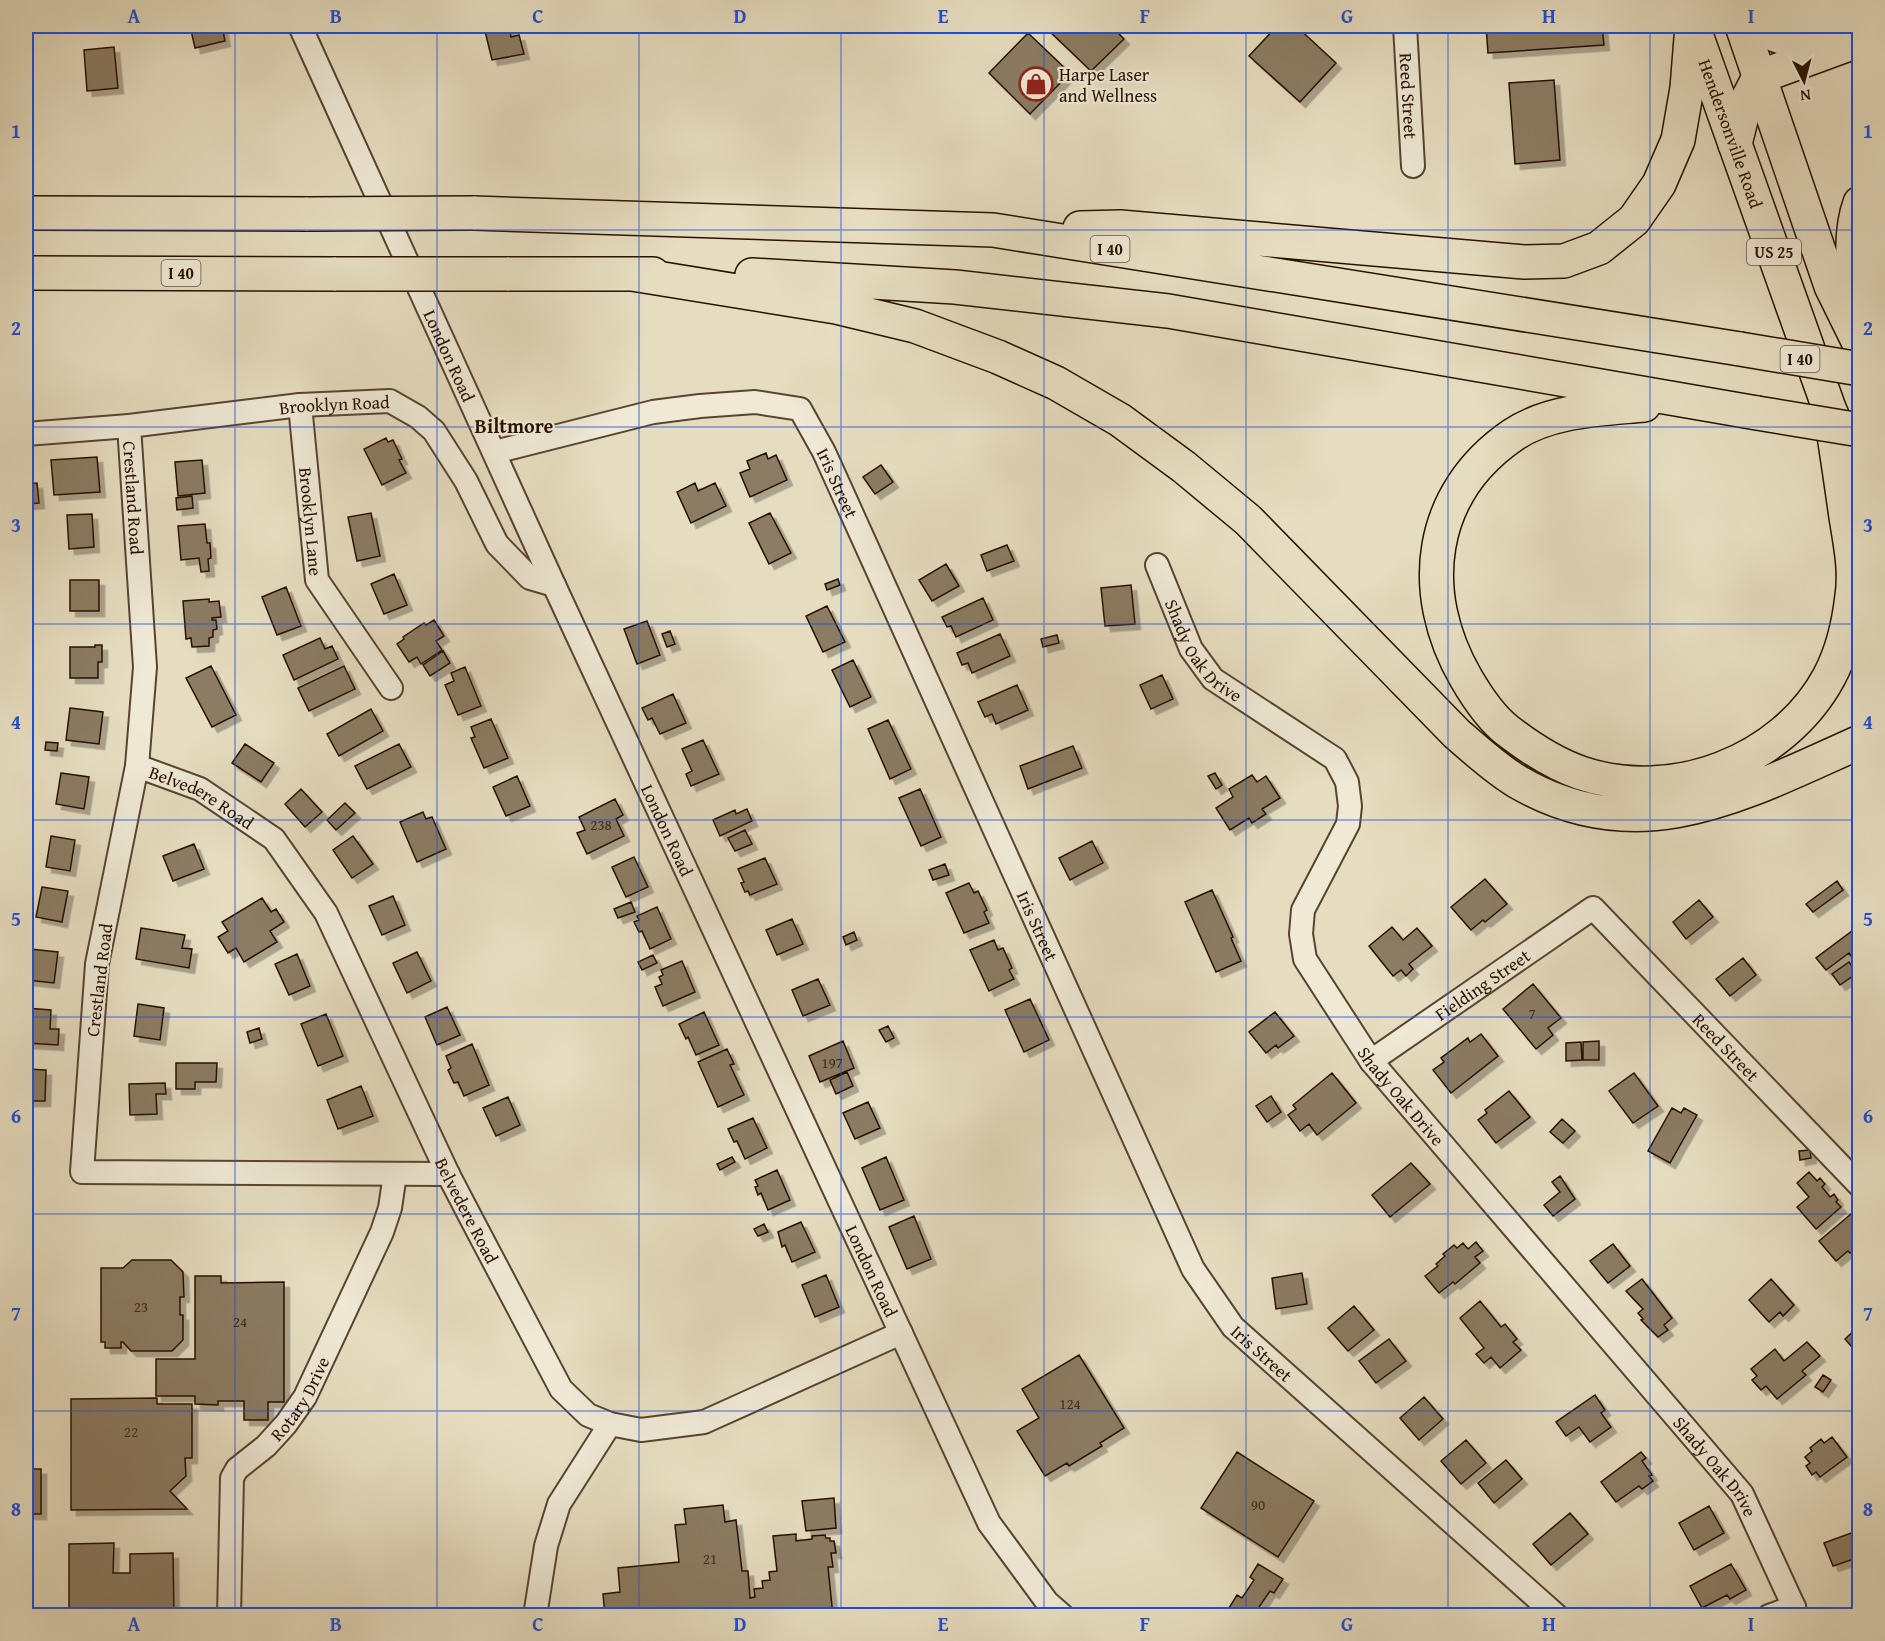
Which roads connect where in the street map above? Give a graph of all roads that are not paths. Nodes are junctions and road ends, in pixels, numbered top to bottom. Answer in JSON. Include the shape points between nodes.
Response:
{"nodes":[{"id":1,"x":300,"y":26,"type":"edge"},
{"id":2,"x":1405,"y":26,"type":"edge"},
{"id":3,"x":1692,"y":26,"type":"edge"},
{"id":4,"x":1742,"y":26,"type":"edge"},
{"id":5,"x":1759,"y":26,"type":"edge"},
{"id":6,"x":1860,"y":32,"type":"edge"},
{"id":7,"x":1860,"y":40,"type":"edge"},
{"id":8,"x":1759,"y":77,"type":"junction"},
{"id":9,"x":1735,"y":144,"type":"junction"},
{"id":10,"x":1413,"y":166,"type":"dead end"},
{"id":11,"x":1860,"y":203,"type":"edge"},
{"id":12,"x":26,"y":213,"type":"edge"},
{"id":13,"x":993,"y":230,"type":"junction"},
{"id":14,"x":26,"y":273,"type":"edge"},
{"id":15,"x":632,"y":274,"type":"junction"},
{"id":16,"x":1860,"y":305,"type":"edge"},
{"id":17,"x":1860,"y":345,"type":"edge"},
{"id":18,"x":1860,"y":369,"type":"edge"},
{"id":19,"x":1685,"y":400,"type":"junction"},
{"id":20,"x":300,"y":405,"type":"junction"},
{"id":21,"x":1830,"y":411,"type":"junction"},
{"id":22,"x":129,"y":426,"type":"junction"},
{"id":23,"x":1860,"y":430,"type":"edge"},
{"id":24,"x":26,"y":434,"type":"edge"},
{"id":25,"x":495,"y":452,"type":"junction"},
{"id":26,"x":1860,"y":477,"type":"edge"},
{"id":27,"x":1157,"y":565,"type":"dead end"},
{"id":28,"x":554,"y":585,"type":"junction"},
{"id":29,"x":391,"y":688,"type":"dead end"},
{"id":30,"x":1860,"y":742,"type":"edge"},
{"id":31,"x":137,"y":766,"type":"junction"},
{"id":32,"x":1593,"y":908,"type":"joint"},
{"id":33,"x":1371,"y":1061,"type":"junction"},
{"id":34,"x":395,"y":1174,"type":"junction"},
{"id":35,"x":448,"y":1174,"type":"junction"},
{"id":36,"x":1860,"y":1186,"type":"edge"},
{"id":37,"x":901,"y":1333,"type":"junction"},
{"id":38,"x":610,"y":1424,"type":"junction"},
{"id":39,"x":1051,"y":1611,"type":"edge"},
{"id":40,"x":1795,"y":1611,"type":"edge"},
{"id":41,"x":229,"y":1616,"type":"edge"},
{"id":42,"x":535,"y":1616,"type":"edge"},
{"id":43,"x":1557,"y":1616,"type":"edge"},
{"id":44,"x":1768,"y":1616,"type":"edge"}],
"edges":[{"from":1,"to":25,"type":"street","name":"London Road"},
{"from":2,"to":10,"type":"street","name":"Reed Street"},
{"from":3,"to":9,"type":"main road","name":"Hendersonville Road","number":"US 25"},
{"from":3,"to":13,"type":"main road","via":[[1678,140],[1659,184],[1634,220],[1599,248],[1564,261],[1524,262],[1120,227]]},
{"from":4,"to":8,"type":"main road","number":"US 25"},
{"from":5,"to":6,"type":"main road","via":[[1789,41],[1819,42]]},
{"from":7,"to":8,"type":"main road"},
{"from":8,"to":9,"type":"main road","via":[[1745,104]]},
{"from":8,"to":17,"type":"main road","number":"US 25","via":[[1831,286]]},
{"from":9,"to":21,"type":"main road","name":"Hendersonville Road","number":"US 25"},
{"from":11,"to":16,"type":"main road","via":[[1853,264]]},
{"from":12,"to":13,"type":"main road","number":"I 40","bridge":true,"via":[[473,213]]},
{"from":13,"to":18,"type":"main road","number":"I 40","bridge":true},
{"from":14,"to":15,"type":"main road","number":"I 40","bridge":true},
{"from":15,"to":19,"type":"main road","number":"I 40","via":[[850,279],[1062,297],[1179,313]]},
{"from":15,"to":30,"type":"main road","via":[[836,307],[915,326],[1056,383],[1120,420],[1248,520],[1457,734],[1511,777],[1552,798],[1581,808],[1625,815],[1671,813],[1746,793]]},
{"from":19,"to":21,"type":"main road","via":[[1548,418],[1516,433],[1485,456],[1455,495],[1442,527],[1436,574],[1440,614],[1454,657],[1478,698],[1505,730],[1545,756],[1582,773],[1626,783],[1671,783],[1713,773],[1750,757],[1806,709],[1829,676],[1845,634],[1853,593],[1851,549]]},
{"from":19,"to":23,"type":"main road","number":"I 40","bridge":true},
{"from":20,"to":22,"type":"street","name":"Brooklyn Road"},
{"from":20,"to":28,"type":"street","name":"Brooklyn Road","via":[[390,402],[418,417],[435,431],[466,481],[496,544],[530,578]]},
{"from":20,"to":29,"type":"street","name":"Brooklyn Lane","via":[[316,580]]},
{"from":21,"to":26,"type":"main road","name":"Hendersonville Road","number":"US 25"},
{"from":22,"to":24,"type":"street","name":"Brooklyn Road"},
{"from":22,"to":31,"type":"street","name":"Crestland Road","via":[[145,667]]},
{"from":25,"to":28,"type":"street","name":"London Road"},
{"from":25,"to":43,"type":"street","name":"Iris Street","via":[[653,412],[700,405],[755,402],[800,409],[824,452],[1193,1269],[1233,1327]]},
{"from":27,"to":33,"type":"street","name":"Shady Oak Drive","via":[[1191,649],[1213,679],[1335,759],[1347,782],[1348,824],[1303,910],[1301,934],[1305,959]]},
{"from":28,"to":37,"type":"street","name":"London Road"},
{"from":31,"to":34,"type":"street","name":"Crestland Road","via":[[97,964],[82,1172]]},
{"from":31,"to":35,"type":"street","name":"Belvedere Road","via":[[200,789],[274,839],[326,913]]},
{"from":32,"to":33,"type":"street","name":"Fielding Street"},
{"from":32,"to":36,"type":"street","name":"Reed Street"},
{"from":33,"to":40,"type":"street","name":"Shady Oak Drive","via":[[1742,1494]]},
{"from":34,"to":35,"type":"street","name":"Crestland Road"},
{"from":34,"to":41,"type":"street","name":"Rotary Drive","via":[[382,1232],[305,1397],[286,1424],[232,1478]]},
{"from":35,"to":38,"type":"street","name":"Belvedere Road","via":[[561,1389],[588,1415]]},
{"from":37,"to":38,"type":"street","name":"Belvedere Road","via":[[704,1422],[642,1430]]},
{"from":37,"to":39,"type":"street","name":"London Road","via":[[988,1523]]},
{"from":38,"to":42,"type":"street","via":[[559,1504],[546,1546]]},
{"from":40,"to":44,"type":"street"}]}
